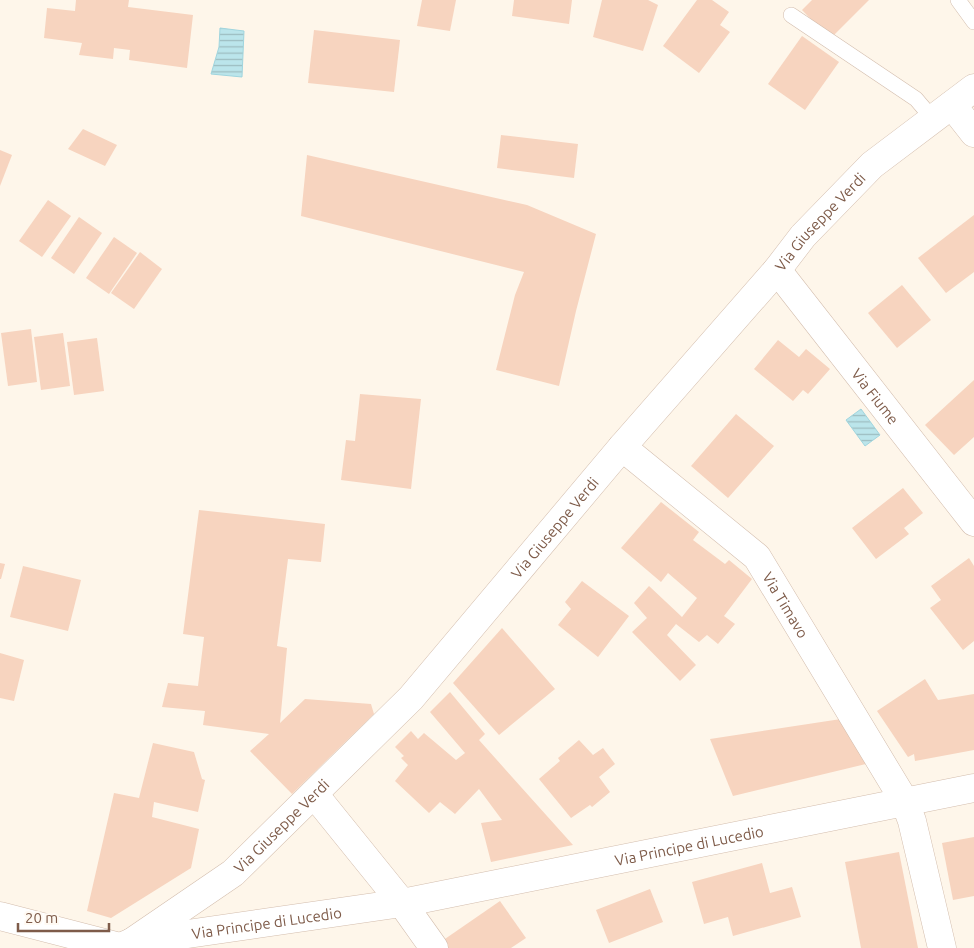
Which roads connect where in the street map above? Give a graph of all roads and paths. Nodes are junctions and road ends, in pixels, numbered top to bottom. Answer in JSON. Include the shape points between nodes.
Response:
{"nodes":[{"id":1,"x":958,"y":0,"type":"edge"},
{"id":2,"x":791,"y":15,"type":"dead end"},
{"id":3,"x":974,"y":22,"type":"edge"},
{"id":4,"x":974,"y":88,"type":"edge"},
{"id":5,"x":942,"y":112,"type":"junction"},
{"id":6,"x":974,"y":133,"type":"edge"},
{"id":7,"x":777,"y":270,"type":"junction"},
{"id":8,"x":622,"y":447,"type":"junction"},
{"id":9,"x":974,"y":522,"type":"edge"},
{"id":10,"x":974,"y":788,"type":"edge"},
{"id":11,"x":314,"y":794,"type":"junction"},
{"id":12,"x":905,"y":802,"type":"junction"},
{"id":13,"x":402,"y":903,"type":"junction"},
{"id":14,"x":0,"y":916,"type":"edge"},
{"id":15,"x":124,"y":945,"type":"edge"},
{"id":16,"x":434,"y":948,"type":"edge"},
{"id":17,"x":942,"y":948,"type":"edge"}],
"edges":[{"from":1,"to":3,"type":"lane"},
{"from":2,"to":5,"type":"lane","via":[[916,99]]},
{"from":4,"to":5,"type":"street","name":"Via Giuseppe Verdi"},
{"from":5,"to":6,"type":"street"},
{"from":5,"to":7,"type":"street","name":"Via Giuseppe Verdi","via":[[872,165],[803,236]]},
{"from":7,"to":8,"type":"street","name":"Via Giuseppe Verdi"},
{"from":7,"to":9,"type":"street","name":"Via Fiume"},
{"from":8,"to":11,"type":"street","name":"Via Giuseppe Verdi","via":[[411,698]]},
{"from":8,"to":12,"type":"street","name":"Via Timavo","via":[[756,557]]},
{"from":10,"to":12,"type":"street","name":"Via Principe di Lucedio"},
{"from":11,"to":13,"type":"street"},
{"from":11,"to":15,"type":"street","name":"Via Giuseppe Verdi","via":[[233,873]]},
{"from":12,"to":13,"type":"street","name":"Via Principe di Lucedio"},
{"from":12,"to":17,"type":"street","name":"Via Timavo"},
{"from":13,"to":15,"type":"street","name":"Via Principe di Lucedio"},
{"from":13,"to":16,"type":"street"},
{"from":14,"to":15,"type":"street"}]}
